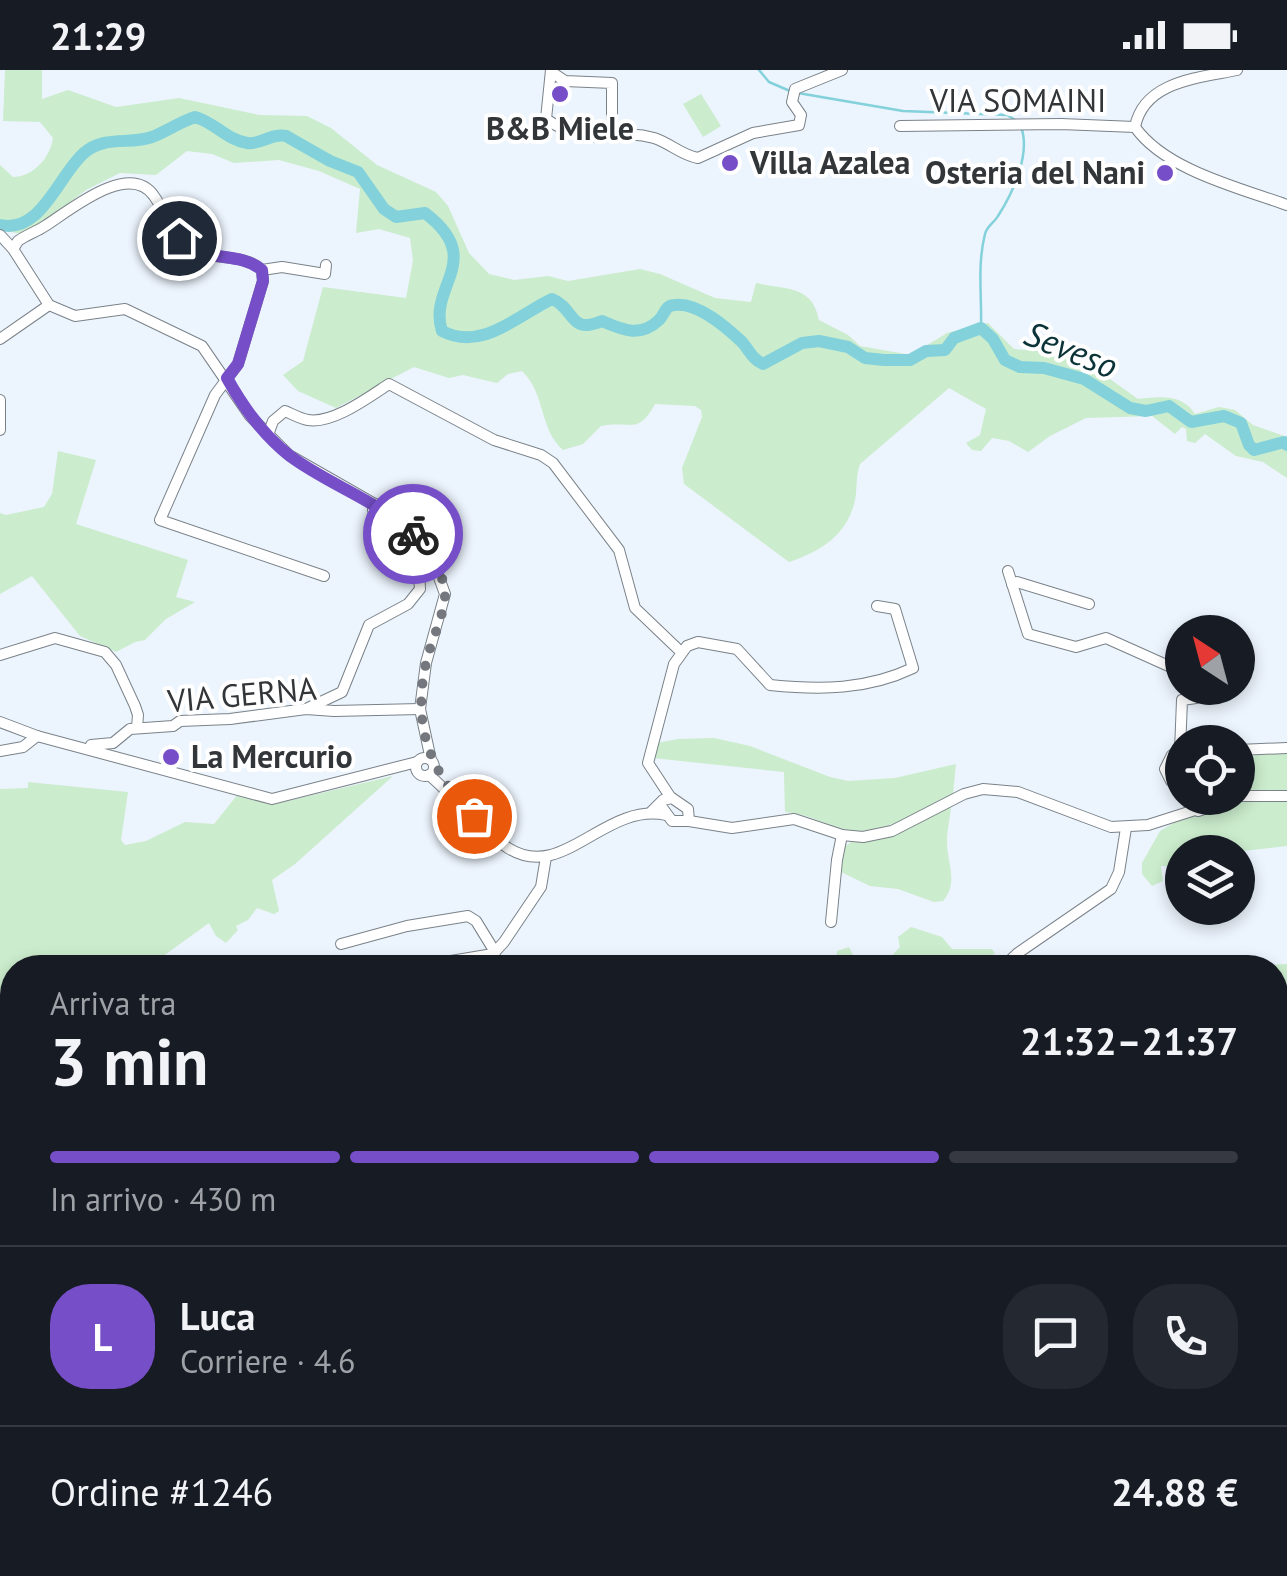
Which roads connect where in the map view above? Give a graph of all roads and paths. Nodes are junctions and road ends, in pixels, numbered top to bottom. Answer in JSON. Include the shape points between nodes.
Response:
{"nodes":[{"id":1,"x":842,"y":70,"type":"edge"},
{"id":2,"x":1237,"y":70,"type":"edge"},
{"id":3,"x":552,"y":72,"type":"edge"},
{"id":4,"x":612,"y":120,"type":"dead end"},
{"id":5,"x":900,"y":126,"type":"dead end"},
{"id":6,"x":1136,"y":127,"type":"junction"},
{"id":7,"x":1287,"y":205,"type":"edge"},
{"id":8,"x":0,"y":235,"type":"edge"},
{"id":9,"x":12,"y":249,"type":"junction"},
{"id":10,"x":326,"y":265,"type":"dead end"},
{"id":11,"x":262,"y":270,"type":"junction"},
{"id":12,"x":48,"y":305,"type":"junction"},
{"id":13,"x":0,"y":339,"type":"edge"},
{"id":14,"x":227,"y":378,"type":"junction"},
{"id":15,"x":0,"y":400,"type":"edge"},
{"id":16,"x":0,"y":430,"type":"edge"},
{"id":17,"x":268,"y":436,"type":"junction"},
{"id":18,"x":375,"y":504,"type":"junction"},
{"id":19,"x":1008,"y":570,"type":"dead end"},
{"id":20,"x":324,"y":576,"type":"dead end"},
{"id":21,"x":1012,"y":584,"type":"junction"},
{"id":22,"x":1090,"y":604,"type":"dead end"},
{"id":23,"x":877,"y":606,"type":"dead end"},
{"id":24,"x":684,"y":649,"type":"junction"},
{"id":25,"x":0,"y":655,"type":"edge"},
{"id":26,"x":1165,"y":664,"type":"edge"},
{"id":27,"x":306,"y":709,"type":"junction"},
{"id":28,"x":420,"y":709,"type":"junction"},
{"id":29,"x":0,"y":722,"type":"edge"},
{"id":30,"x":137,"y":728,"type":"junction"},
{"id":31,"x":37,"y":736,"type":"junction"},
{"id":32,"x":75,"y":746,"type":"junction"},
{"id":33,"x":1287,"y":748,"type":"edge"},
{"id":34,"x":1255,"y":749,"type":"edge"},
{"id":35,"x":0,"y":751,"type":"edge"},
{"id":36,"x":425,"y":766,"type":"junction"},
{"id":37,"x":1255,"y":796,"type":"edge"},
{"id":38,"x":1287,"y":796,"type":"edge"},
{"id":39,"x":663,"y":803,"type":"junction"},
{"id":40,"x":1174,"y":815,"type":"edge"},
{"id":41,"x":689,"y":816,"type":"junction"},
{"id":42,"x":1126,"y":828,"type":"junction"},
{"id":43,"x":842,"y":835,"type":"junction"},
{"id":44,"x":546,"y":857,"type":"junction"},
{"id":45,"x":831,"y":922,"type":"dead end"},
{"id":46,"x":341,"y":944,"type":"dead end"},
{"id":47,"x":495,"y":952,"type":"junction"},
{"id":48,"x":490,"y":955,"type":"edge"},
{"id":49,"x":1015,"y":955,"type":"edge"}],
"edges":[{"from":1,"to":3,"type":"street","via":[[793,93],[798,125],[753,133],[698,158],[651,137],[589,138],[546,119]]},
{"from":2,"to":6,"type":"street","via":[[1165,88],[1144,104]]},
{"from":3,"to":4,"type":"street","via":[[565,81],[612,83]]},
{"from":5,"to":6,"type":"street","name":"VIA SOMAINI"},
{"from":6,"to":7,"type":"street","via":[[1150,144],[1203,175]]},
{"from":8,"to":9,"type":"street"},
{"from":9,"to":11,"type":"street","via":[[102,189],[136,185],[152,191],[184,245]]},
{"from":9,"to":12,"type":"street"},
{"from":10,"to":11,"type":"street","via":[[325,274]]},
{"from":11,"to":14,"type":"street","via":[[238,364]]},
{"from":12,"to":13,"type":"street"},
{"from":12,"to":14,"type":"street","via":[[75,316],[132,311],[202,346]]},
{"from":14,"to":17,"type":"street"},
{"from":14,"to":20,"type":"street","via":[[160,520]]},
{"from":15,"to":16,"type":"street"},
{"from":17,"to":18,"type":"street"},
{"from":17,"to":24,"type":"street","via":[[286,411],[307,420],[324,418],[389,384],[494,440],[541,454],[619,550],[635,608]]},
{"from":18,"to":27,"type":"street","via":[[373,510],[411,546],[420,589],[408,604],[369,626],[342,692]]},
{"from":18,"to":28,"type":"street","via":[[416,538],[445,590]]},
{"from":19,"to":21,"type":"street"},
{"from":21,"to":22,"type":"street"},
{"from":21,"to":26,"type":"street","via":[[1028,634],[1076,647],[1106,638]]},
{"from":23,"to":24,"type":"street","via":[[895,609],[913,668],[851,687],[770,685],[736,649],[698,642]]},
{"from":24,"to":39,"type":"street","via":[[674,664],[648,763]]},
{"from":25,"to":30,"type":"street","via":[[56,638],[105,652],[135,706]]},
{"from":27,"to":28,"type":"street","name":"VIA GERNA"},
{"from":27,"to":30,"type":"street","name":"VIA GERNA"},
{"from":28,"to":36,"type":"street"},
{"from":29,"to":31,"type":"street"},
{"from":30,"to":32,"type":"street","name":"VIA GERNA","via":[[107,745]]},
{"from":31,"to":32,"type":"street"},
{"from":31,"to":35,"type":"street"},
{"from":32,"to":36,"type":"street","via":[[272,799]]},
{"from":33,"to":34,"type":"street"},
{"from":36,"to":44,"type":"street","via":[[508,848]]},
{"from":37,"to":38,"type":"street"},
{"from":39,"to":41,"type":"street"},
{"from":39,"to":41,"type":"street","via":[[679,823]]},
{"from":39,"to":44,"type":"street"},
{"from":40,"to":42,"type":"street"},
{"from":41,"to":43,"type":"street","via":[[732,828],[794,818]]},
{"from":42,"to":43,"type":"street","via":[[1018,792],[983,789],[892,830]]},
{"from":42,"to":49,"type":"street","via":[[1111,889]]},
{"from":43,"to":45,"type":"street"},
{"from":44,"to":47,"type":"street","via":[[540,887]]},
{"from":46,"to":47,"type":"street","via":[[468,916]]},
{"from":47,"to":48,"type":"street"}]}
